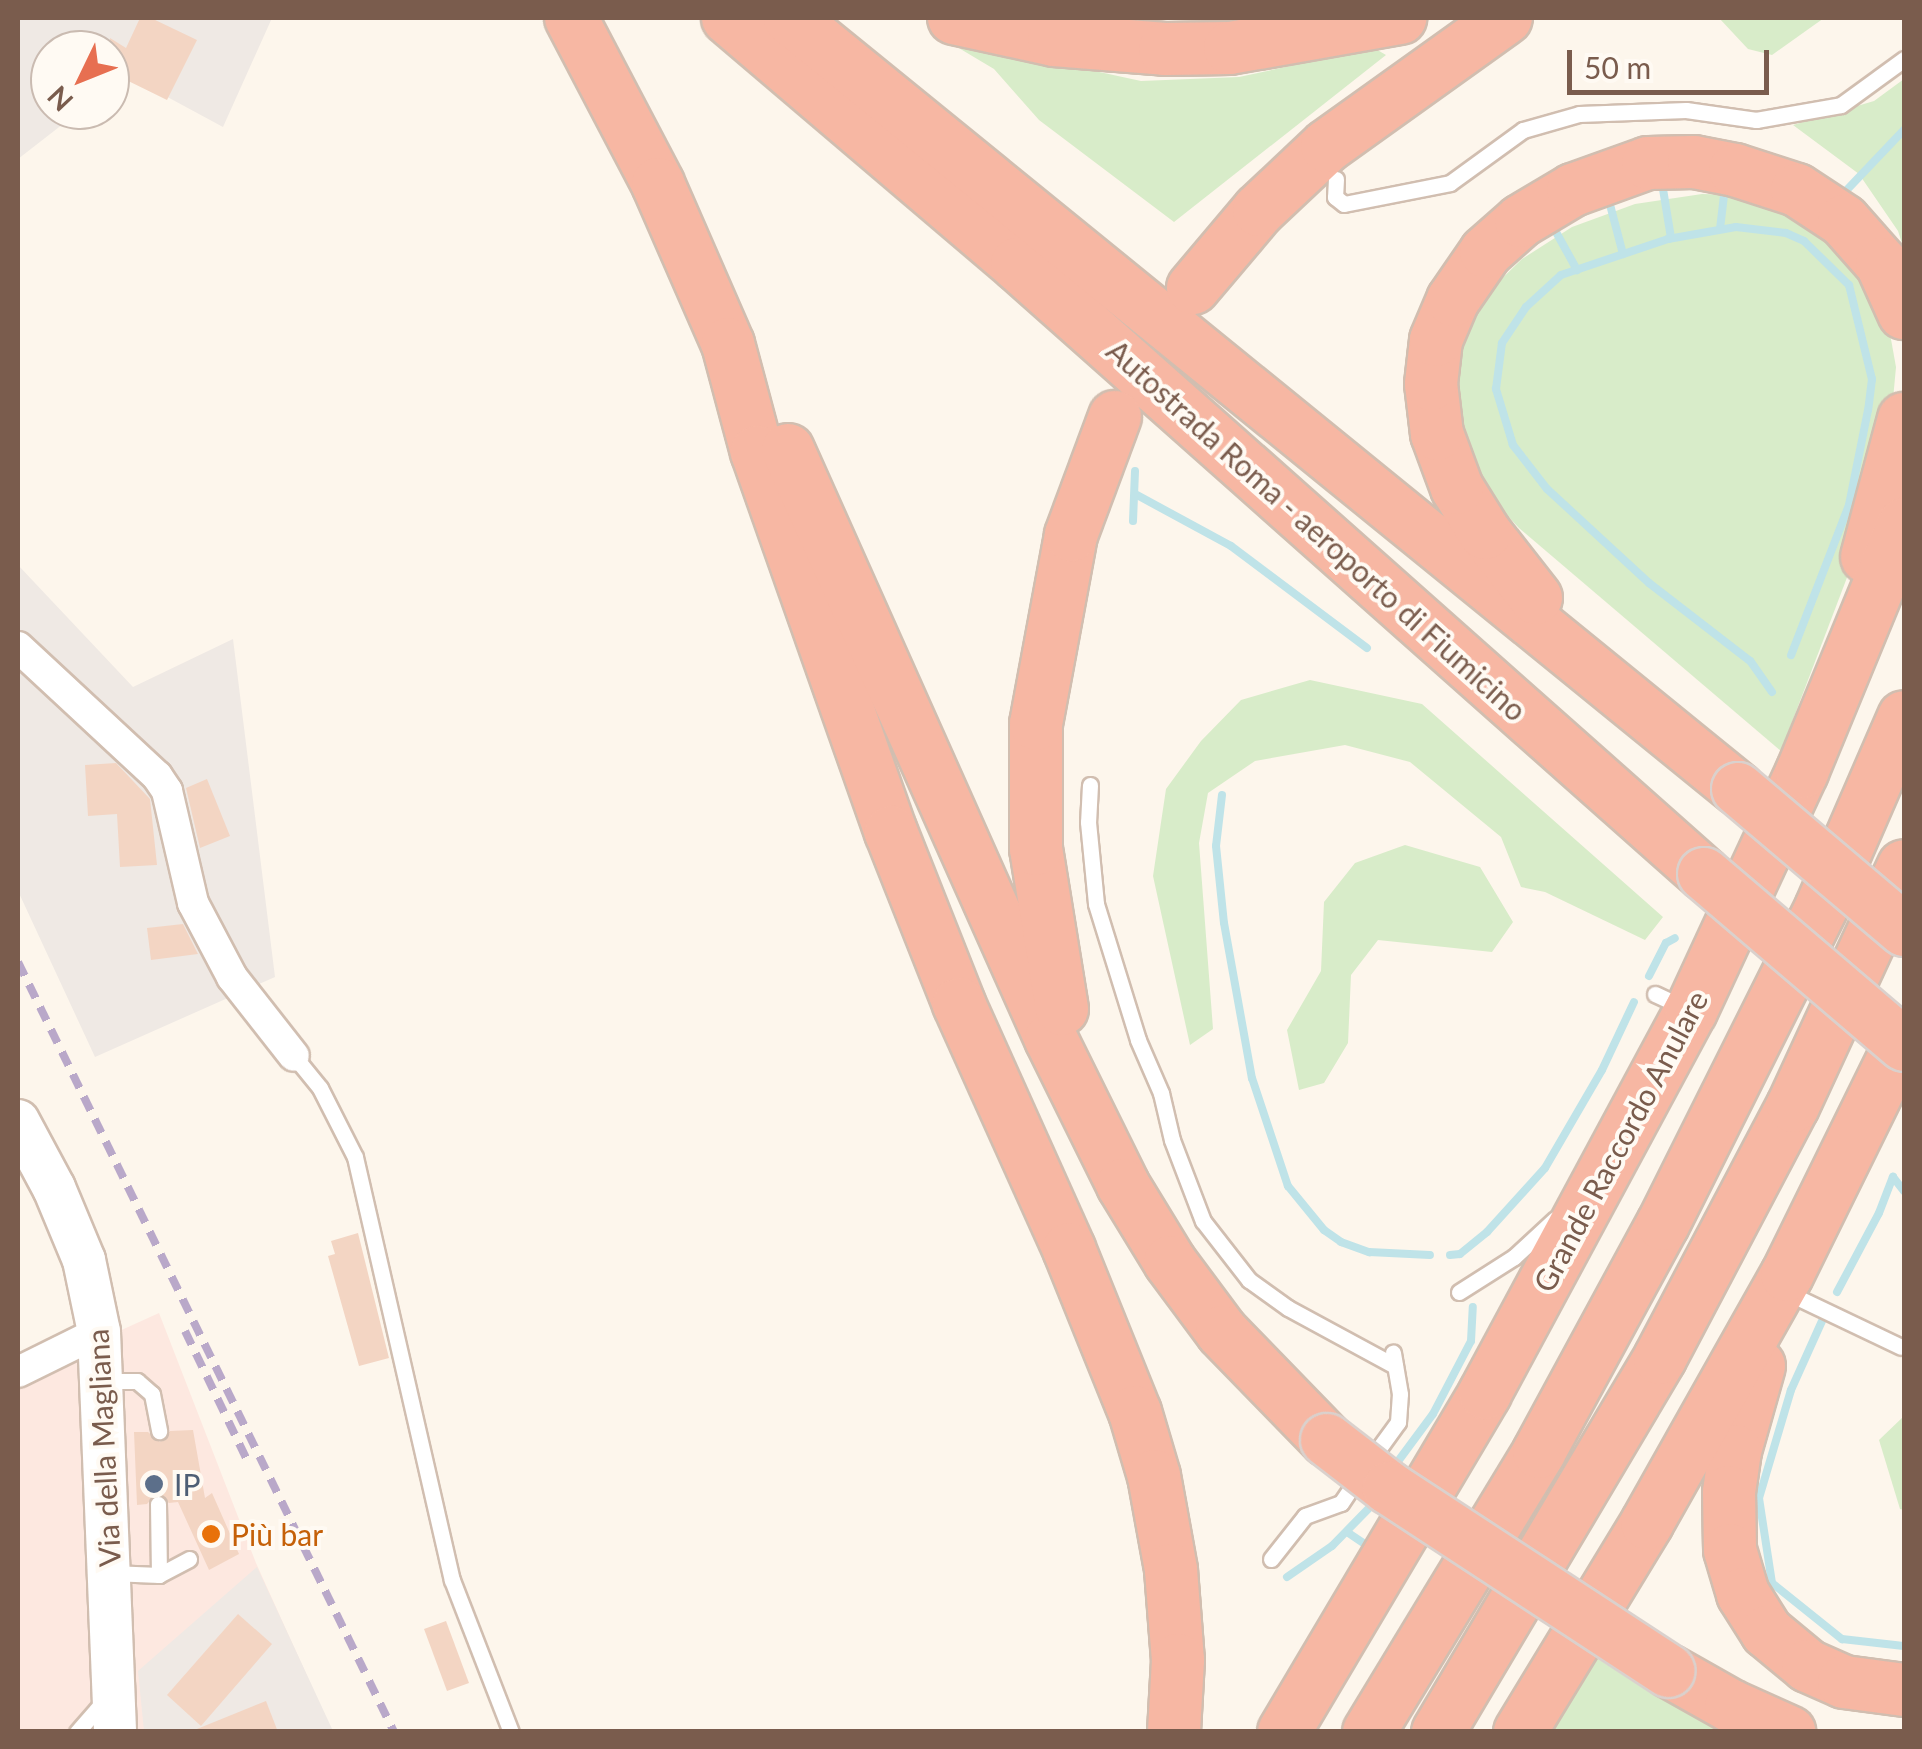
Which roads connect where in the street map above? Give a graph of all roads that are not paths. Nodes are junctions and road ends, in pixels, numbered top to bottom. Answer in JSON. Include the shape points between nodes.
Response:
{"nodes":[{"id":1,"x":571,"y":18,"type":"edge"},
{"id":2,"x":728,"y":18,"type":"edge"},
{"id":3,"x":790,"y":18,"type":"edge"},
{"id":4,"x":954,"y":18,"type":"edge"},
{"id":5,"x":1400,"y":18,"type":"edge"},
{"id":6,"x":1506,"y":18,"type":"edge"},
{"id":7,"x":1904,"y":58,"type":"edge"},
{"id":8,"x":1336,"y":179,"type":"dead end"},
{"id":9,"x":1193,"y":288,"type":"dead end"},
{"id":10,"x":1904,"y":313,"type":"edge"},
{"id":11,"x":728,"y":344,"type":"junction"},
{"id":12,"x":1116,"y":417,"type":"dead end"},
{"id":13,"x":1904,"y":419,"type":"edge"},
{"id":14,"x":1904,"y":524,"type":"edge"},
{"id":15,"x":18,"y":647,"type":"edge"},
{"id":16,"x":1648,"y":715,"type":"junction"},
{"id":17,"x":1904,"y":717,"type":"edge"},
{"id":18,"x":1802,"y":772,"type":"junction"},
{"id":19,"x":1090,"y":784,"type":"dead end"},
{"id":20,"x":1904,"y":866,"type":"edge"},
{"id":21,"x":1904,"y":930,"type":"edge"},
{"id":22,"x":1904,"y":1037,"type":"edge"},
{"id":23,"x":1904,"y":1045,"type":"edge"},
{"id":24,"x":294,"y":1056,"type":"joint"},
{"id":25,"x":18,"y":1121,"type":"edge"},
{"id":26,"x":1604,"y":1173,"type":"junction"},
{"id":27,"x":1123,"y":1185,"type":"junction"},
{"id":28,"x":1460,"y":1292,"type":"dead end"},
{"id":29,"x":1806,"y":1297,"type":"junction"},
{"id":30,"x":99,"y":1332,"type":"junction"},
{"id":31,"x":1901,"y":1347,"type":"dead end"},
{"id":32,"x":18,"y":1372,"type":"edge"},
{"id":33,"x":103,"y":1381,"type":"junction"},
{"id":34,"x":159,"y":1431,"type":"dead end"},
{"id":35,"x":1377,"y":1451,"type":"dead end"},
{"id":36,"x":1349,"y":1490,"type":"dead end"},
{"id":37,"x":158,"y":1504,"type":"dead end"},
{"id":38,"x":189,"y":1559,"type":"dead end"},
{"id":39,"x":1270,"y":1560,"type":"dead end"},
{"id":40,"x":111,"y":1573,"type":"junction"},
{"id":41,"x":158,"y":1575,"type":"junction"},
{"id":42,"x":1904,"y":1690,"type":"edge"},
{"id":43,"x":106,"y":1723,"type":"edge"},
{"id":44,"x":511,"y":1732,"type":"edge"},
{"id":45,"x":1174,"y":1732,"type":"edge"},
{"id":46,"x":1284,"y":1732,"type":"edge"},
{"id":47,"x":1369,"y":1732,"type":"edge"},
{"id":48,"x":1438,"y":1732,"type":"edge"},
{"id":49,"x":1520,"y":1732,"type":"edge"},
{"id":50,"x":1789,"y":1732,"type":"edge"}],
"edges":[{"from":1,"to":11,"type":"highway","via":[[658,184]]},
{"from":2,"to":23,"type":"highway","name":"Autostrada Roma - aeroporto di Fiumicino","bridge":true},
{"from":3,"to":16,"type":"highway","name":"Autostrada Roma - aeroporto di Fiumicino"},
{"from":4,"to":5,"type":"highway","via":[[1054,40],[1165,50],[1246,45]]},
{"from":6,"to":9,"type":"highway","via":[[1327,146],[1258,210]]},
{"from":7,"to":8,"type":"lane","via":[[1841,105],[1756,120],[1686,110],[1579,114],[1523,130],[1450,183],[1344,204],[1336,197]]},
{"from":10,"to":16,"type":"highway","via":[[1872,250],[1824,206],[1785,184],[1694,162],[1636,166],[1552,201],[1498,240],[1466,279],[1443,321],[1431,373],[1447,466],[1510,567]]},
{"from":11,"to":27,"type":"highway","via":[[801,478]]},
{"from":11,"to":45,"type":"highway","via":[[757,452],[891,832],[1135,1412],[1171,1570],[1178,1660]]},
{"from":12,"to":27,"type":"highway","via":[[1060,581],[1038,705],[1033,785],[1039,882],[1063,1015]]},
{"from":13,"to":18,"type":"highway"},
{"from":14,"to":18,"type":"highway","name":"Grande Raccordo Anulare"},
{"from":15,"to":24,"type":"street","via":[[157,776],[200,917],[232,977]]},
{"from":16,"to":21,"type":"highway","name":"Autostrada Roma - aeroporto di Fiumicino","bridge":true},
{"from":17,"to":47,"type":"highway","via":[[1821,908],[1672,1208],[1539,1452]]},
{"from":18,"to":26,"type":"highway","name":"Grande Raccordo Anulare","via":[[1673,1003]]},
{"from":19,"to":35,"type":"lane","via":[[1096,904],[1203,1221],[1248,1280],[1288,1308],[1394,1360],[1398,1422]]},
{"from":20,"to":48,"type":"highway","via":[[1793,1106],[1660,1358]]},
{"from":22,"to":29,"type":"highway"},
{"from":24,"to":44,"type":"lane","via":[[320,1088],[355,1157],[447,1562]]},
{"from":25,"to":30,"type":"main road","name":"Via della Magliana","via":[[84,1260]]},
{"from":26,"to":28,"type":"lane","via":[[1514,1257]]},
{"from":26,"to":46,"type":"highway","name":"Grande Raccordo Anulare","via":[[1485,1393]]},
{"from":27,"to":50,"type":"highway","bridge":true,"via":[[1222,1332],[1326,1440],[1669,1671]]},
{"from":29,"to":31,"type":"lane"},
{"from":29,"to":42,"type":"highway","via":[[1732,1466],[1728,1530],[1736,1576],[1759,1622],[1796,1658],[1844,1682]]},
{"from":29,"to":49,"type":"highway","via":[[1629,1554]]},
{"from":30,"to":32,"type":"street"},
{"from":30,"to":33,"type":"main road","name":"Via della Magliana"},
{"from":33,"to":34,"type":"lane","via":[[138,1381],[152,1394]]},
{"from":33,"to":40,"type":"main road","name":"Via della Magliana"},
{"from":36,"to":39,"type":"lane","via":[[1341,1503],[1305,1516]]},
{"from":37,"to":41,"type":"lane"},
{"from":38,"to":41,"type":"lane"},
{"from":40,"to":41,"type":"lane"},
{"from":40,"to":43,"type":"main road","name":"Via della Magliana"}]}
